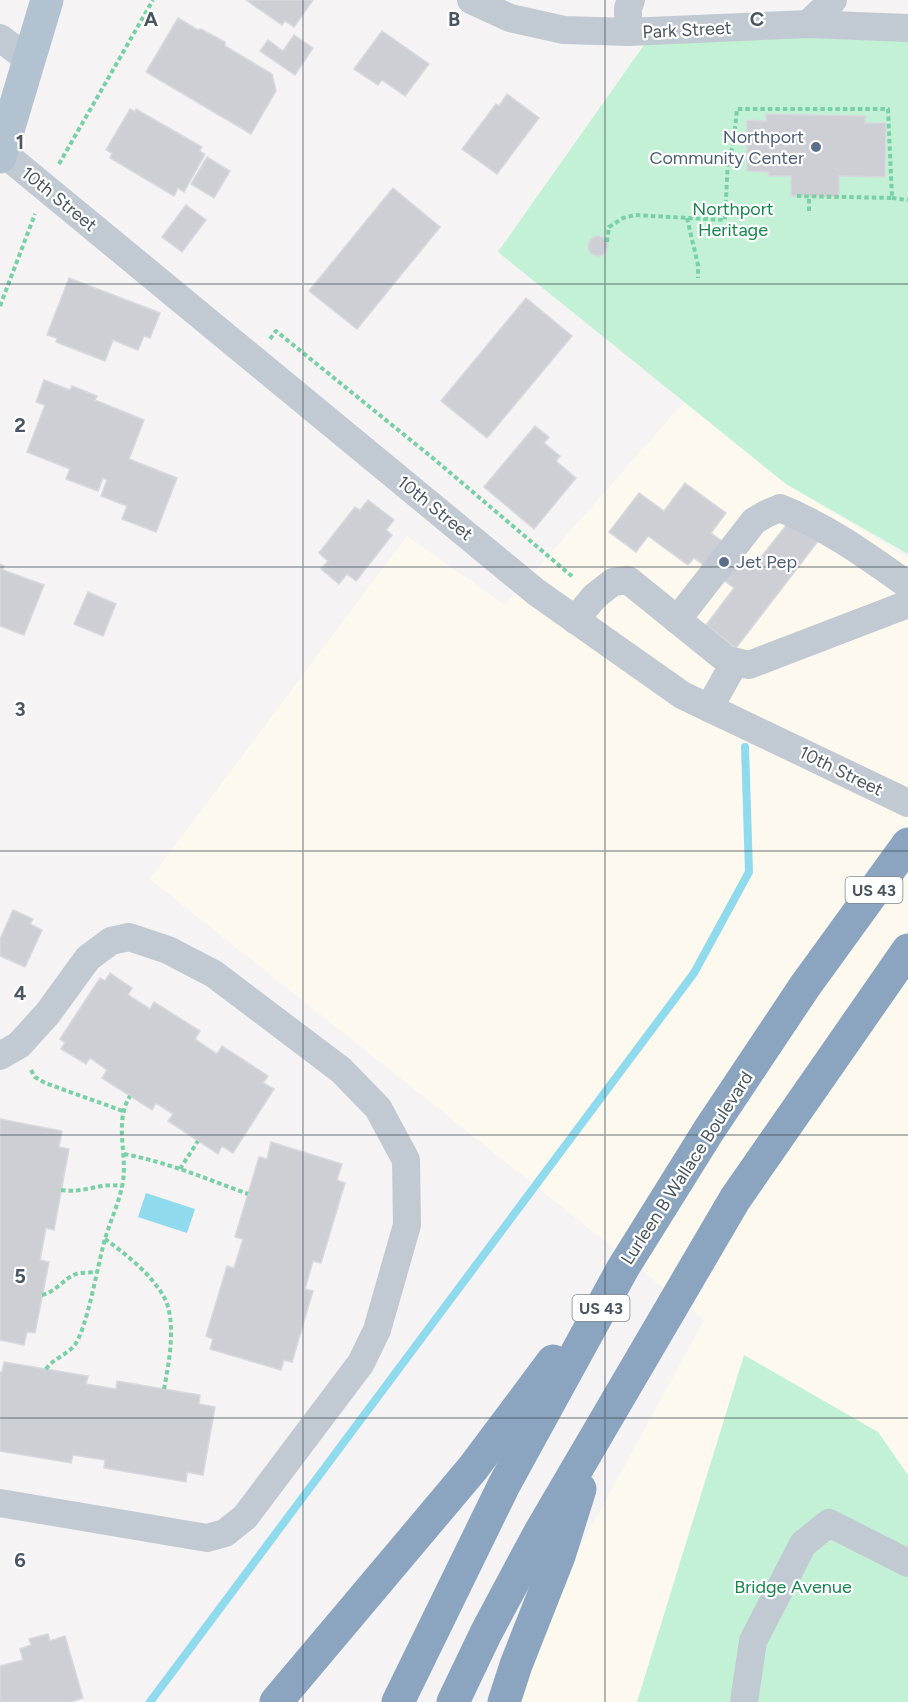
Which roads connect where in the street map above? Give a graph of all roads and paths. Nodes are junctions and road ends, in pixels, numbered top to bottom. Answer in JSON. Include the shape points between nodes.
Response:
{"nodes":[{"id":1,"x":47,"y":0,"type":"edge"},
{"id":2,"x":153,"y":0,"type":"edge"},
{"id":3,"x":471,"y":0,"type":"edge"},
{"id":4,"x":631,"y":0,"type":"edge"},
{"id":5,"x":833,"y":0,"type":"edge"},
{"id":6,"x":808,"y":24,"type":"junction"},
{"id":7,"x":908,"y":27,"type":"edge"},
{"id":8,"x":628,"y":32,"type":"junction"},
{"id":9,"x":0,"y":38,"type":"edge"},
{"id":10,"x":29,"y":60,"type":"junction"},
{"id":11,"x":1,"y":155,"type":"edge"},
{"id":12,"x":46,"y":188,"type":"junction"},
{"id":13,"x":797,"y":196,"type":"dead end"},
{"id":14,"x":809,"y":197,"type":"junction"},
{"id":15,"x":892,"y":198,"type":"junction"},
{"id":16,"x":908,"y":200,"type":"edge"},
{"id":17,"x":809,"y":211,"type":"dead end"},
{"id":18,"x":687,"y":218,"type":"junction"},
{"id":19,"x":607,"y":242,"type":"dead end"},
{"id":20,"x":698,"y":278,"type":"dead end"},
{"id":21,"x":0,"y":306,"type":"edge"},
{"id":22,"x":908,"y":585,"type":"edge"},
{"id":23,"x":908,"y":604,"type":"edge"},
{"id":24,"x":575,"y":620,"type":"junction"},
{"id":25,"x":677,"y":620,"type":"junction"},
{"id":26,"x":735,"y":662,"type":"junction"},
{"id":27,"x":709,"y":708,"type":"junction"},
{"id":28,"x":908,"y":803,"type":"edge"},
{"id":29,"x":908,"y":844,"type":"edge"},
{"id":30,"x":908,"y":951,"type":"edge"},
{"id":31,"x":10,"y":1051,"type":"edge"},
{"id":32,"x":130,"y":1096,"type":"dead end"},
{"id":33,"x":123,"y":1111,"type":"junction"},
{"id":34,"x":198,"y":1141,"type":"dead end"},
{"id":35,"x":124,"y":1154,"type":"junction"},
{"id":36,"x":180,"y":1169,"type":"junction"},
{"id":37,"x":122,"y":1186,"type":"junction"},
{"id":38,"x":61,"y":1190,"type":"dead end"},
{"id":39,"x":248,"y":1194,"type":"dead end"},
{"id":40,"x":105,"y":1239,"type":"junction"},
{"id":41,"x":622,"y":1268,"type":"junction"},
{"id":42,"x":96,"y":1272,"type":"junction"},
{"id":43,"x":42,"y":1295,"type":"dead end"},
{"id":44,"x":46,"y":1369,"type":"dead end"},
{"id":45,"x":164,"y":1389,"type":"dead end"},
{"id":46,"x":598,"y":1433,"type":"junction"},
{"id":47,"x":0,"y":1503,"type":"edge"},
{"id":48,"x":908,"y":1563,"type":"edge"},
{"id":49,"x":276,"y":1702,"type":"edge"},
{"id":50,"x":398,"y":1702,"type":"edge"},
{"id":51,"x":453,"y":1702,"type":"edge"},
{"id":52,"x":504,"y":1702,"type":"edge"},
{"id":53,"x":744,"y":1702,"type":"edge"}],
"edges":[{"from":1,"to":10,"type":"main road"},
{"from":2,"to":12,"type":"path"},
{"from":3,"to":8,"type":"street","name":"Park Street","via":[[510,18],[553,27]]},
{"from":4,"to":8,"type":"street"},
{"from":5,"to":6,"type":"street"},
{"from":6,"to":7,"type":"street","name":"Park Street"},
{"from":6,"to":8,"type":"street","name":"Park Street"},
{"from":9,"to":10,"type":"street"},
{"from":10,"to":11,"type":"main road"},
{"from":11,"to":12,"type":"street","name":"10th Street"},
{"from":12,"to":21,"type":"path"},
{"from":12,"to":24,"type":"street","name":"10th Street"},
{"from":13,"to":14,"type":"path"},
{"from":14,"to":15,"type":"path"},
{"from":14,"to":17,"type":"path"},
{"from":15,"to":16,"type":"path"},
{"from":15,"to":18,"type":"path","via":[[888,109],[737,109],[728,158],[725,220]]},
{"from":18,"to":19,"type":"path","via":[[623,218],[609,227]]},
{"from":18,"to":20,"type":"path"},
{"from":22,"to":25,"type":"street","via":[[859,550],[809,520],[780,508],[754,521]]},
{"from":23,"to":26,"type":"street","via":[[748,666]]},
{"from":24,"to":25,"type":"street","via":[[613,582],[628,580]]},
{"from":24,"to":27,"type":"street","name":"10th Street","via":[[682,695]]},
{"from":25,"to":26,"type":"street","via":[[727,660]]},
{"from":26,"to":27,"type":"street"},
{"from":27,"to":28,"type":"street","name":"10th Street"},
{"from":29,"to":41,"type":"highway","name":"Lurleen B Wallace Boulevard","number":"US 43","via":[[805,986]]},
{"from":30,"to":46,"type":"highway","via":[[735,1199]]},
{"from":31,"to":33,"type":"path","via":[[45,1083]]},
{"from":31,"to":47,"type":"street","via":[[48,1013],[88,958],[111,941],[129,936],[168,950],[214,974],[341,1070],[378,1108],[406,1160],[407,1225],[377,1330],[361,1363],[245,1517],[225,1533],[207,1538]]},
{"from":32,"to":33,"type":"path"},
{"from":33,"to":35,"type":"path"},
{"from":34,"to":36,"type":"path"},
{"from":35,"to":36,"type":"path"},
{"from":35,"to":37,"type":"path"},
{"from":36,"to":39,"type":"path"},
{"from":37,"to":38,"type":"path"},
{"from":37,"to":40,"type":"path"},
{"from":40,"to":42,"type":"path"},
{"from":40,"to":45,"type":"path","via":[[148,1276],[165,1299],[170,1321],[170,1356]]},
{"from":41,"to":49,"type":"highway","via":[[473,1468]]},
{"from":41,"to":50,"type":"highway","name":"Lurleen B Wallace Boulevard","number":"US 43","via":[[504,1485]]},
{"from":42,"to":43,"type":"path","via":[[78,1273]]},
{"from":42,"to":44,"type":"path","via":[[74,1345]]},
{"from":46,"to":51,"type":"highway","via":[[540,1532]]},
{"from":46,"to":52,"type":"highway","via":[[559,1556]]},
{"from":48,"to":53,"type":"street","via":[[829,1523],[803,1544],[753,1641]]}]}
